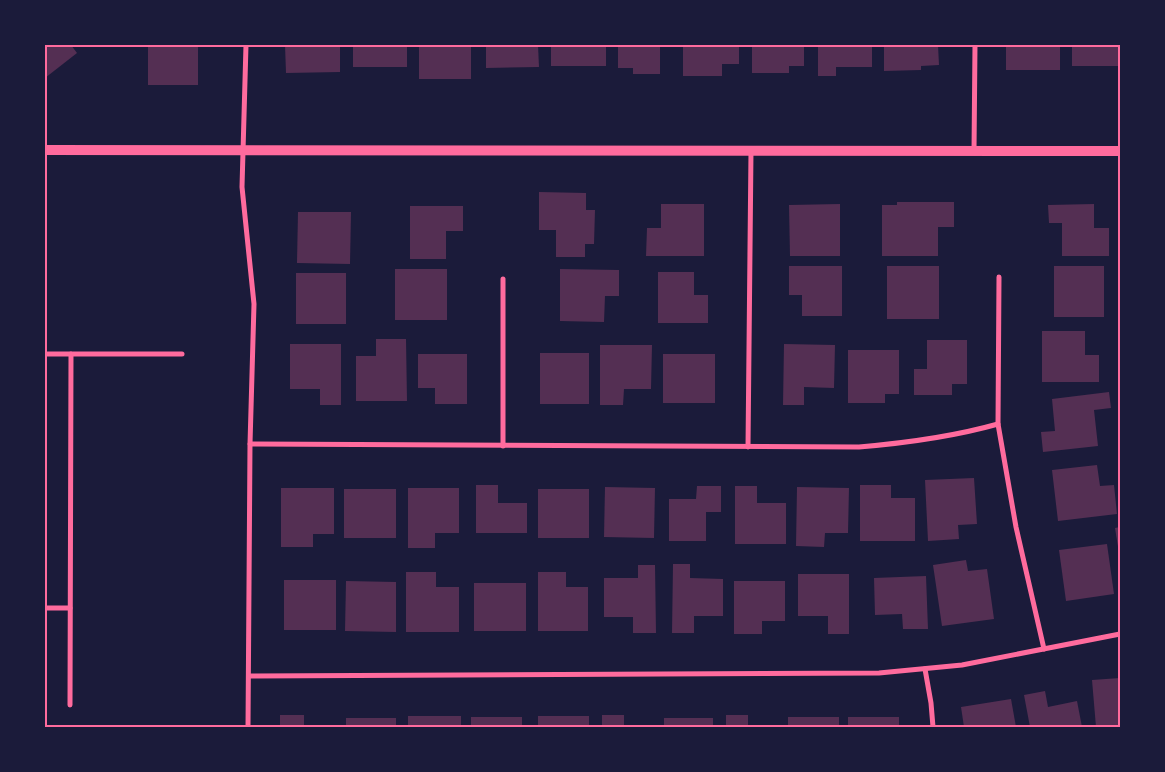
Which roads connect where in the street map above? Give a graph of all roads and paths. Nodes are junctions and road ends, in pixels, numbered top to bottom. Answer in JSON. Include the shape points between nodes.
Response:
{"nodes":[{"id":1,"x":246,"y":45,"type":"edge"},
{"id":2,"x":975,"y":45,"type":"edge"},
{"id":3,"x":45,"y":150,"type":"edge"},
{"id":4,"x":243,"y":151,"type":"junction"},
{"id":5,"x":751,"y":151,"type":"junction"},
{"id":6,"x":974,"y":151,"type":"junction"},
{"id":7,"x":1120,"y":151,"type":"edge"},
{"id":8,"x":999,"y":277,"type":"dead end"},
{"id":9,"x":503,"y":279,"type":"dead end"},
{"id":10,"x":45,"y":354,"type":"edge"},
{"id":11,"x":71,"y":354,"type":"junction"},
{"id":12,"x":182,"y":354,"type":"dead end"},
{"id":13,"x":998,"y":424,"type":"junction"},
{"id":14,"x":250,"y":444,"type":"junction"},
{"id":15,"x":503,"y":446,"type":"junction"},
{"id":16,"x":748,"y":447,"type":"junction"},
{"id":17,"x":45,"y":608,"type":"edge"},
{"id":18,"x":70,"y":608,"type":"junction"},
{"id":19,"x":1120,"y":634,"type":"edge"},
{"id":20,"x":1044,"y":649,"type":"junction"},
{"id":21,"x":924,"y":669,"type":"junction"},
{"id":22,"x":249,"y":676,"type":"junction"},
{"id":23,"x":70,"y":705,"type":"dead end"},
{"id":24,"x":248,"y":727,"type":"edge"},
{"id":25,"x":933,"y":727,"type":"edge"}],
"edges":[{"from":1,"to":4,"type":"street"},
{"from":2,"to":6,"type":"street"},
{"from":3,"to":4,"type":"main road"},
{"from":4,"to":5,"type":"main road"},
{"from":4,"to":14,"type":"street","via":[[242,187],[254,304]]},
{"from":5,"to":6,"type":"main road"},
{"from":5,"to":16,"type":"street"},
{"from":6,"to":7,"type":"main road"},
{"from":8,"to":13,"type":"street"},
{"from":9,"to":15,"type":"street"},
{"from":10,"to":11,"type":"street"},
{"from":11,"to":12,"type":"street"},
{"from":11,"to":18,"type":"street"},
{"from":13,"to":16,"type":"street","via":[[903,443],[859,447]]},
{"from":13,"to":20,"type":"street","via":[[1016,527]]},
{"from":14,"to":15,"type":"street"},
{"from":14,"to":22,"type":"street"},
{"from":15,"to":16,"type":"street"},
{"from":17,"to":18,"type":"street"},
{"from":18,"to":23,"type":"street"},
{"from":19,"to":20,"type":"street"},
{"from":20,"to":21,"type":"street"},
{"from":21,"to":22,"type":"street","via":[[879,673]]},
{"from":21,"to":25,"type":"street"},
{"from":22,"to":24,"type":"street"}]}
